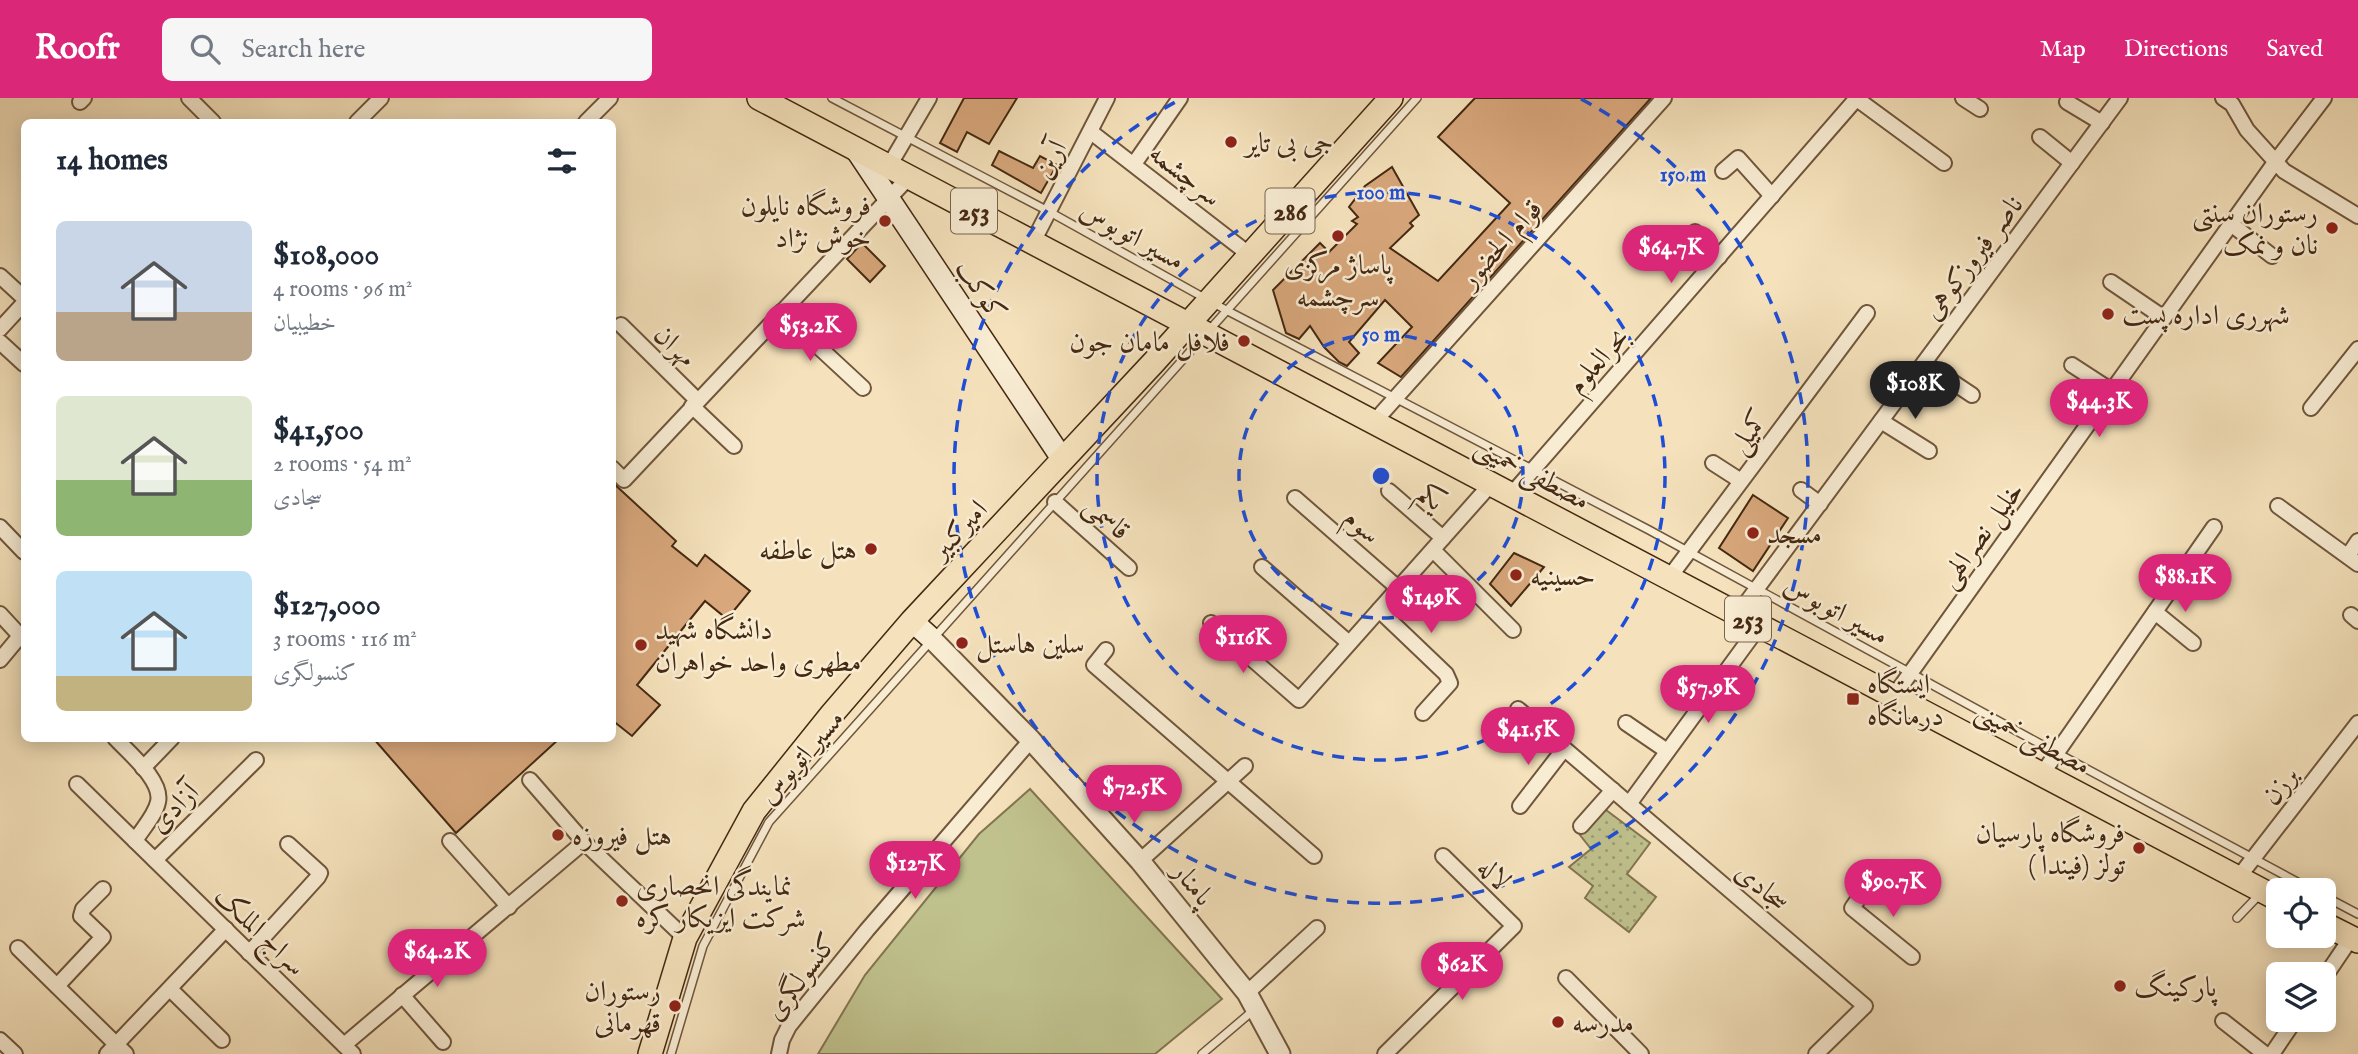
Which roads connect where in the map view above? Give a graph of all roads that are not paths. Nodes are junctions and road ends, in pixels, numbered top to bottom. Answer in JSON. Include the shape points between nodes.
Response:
{"nodes":[{"id":1,"x":189,"y":98,"type":"edge"},
{"id":2,"x":381,"y":98,"type":"edge"},
{"id":3,"x":610,"y":98,"type":"edge"},
{"id":4,"x":760,"y":98,"type":"edge"},
{"id":5,"x":832,"y":98,"type":"edge"},
{"id":6,"x":929,"y":98,"type":"edge"},
{"id":7,"x":1107,"y":98,"type":"edge"},
{"id":8,"x":1180,"y":98,"type":"edge"},
{"id":9,"x":1391,"y":98,"type":"edge"},
{"id":10,"x":1416,"y":98,"type":"edge"},
{"id":11,"x":1664,"y":98,"type":"edge"},
{"id":12,"x":1857,"y":98,"type":"edge"},
{"id":13,"x":1963,"y":98,"type":"edge"},
{"id":14,"x":2120,"y":98,"type":"edge"},
{"id":15,"x":2223,"y":98,"type":"edge"},
{"id":16,"x":2324,"y":98,"type":"edge"},
{"id":17,"x":2067,"y":102,"type":"dead end"},
{"id":18,"x":1980,"y":109,"type":"dead end"},
{"id":19,"x":203,"y":119,"type":"edge"},
{"id":20,"x":360,"y":119,"type":"edge"},
{"id":21,"x":589,"y":119,"type":"edge"},
{"id":22,"x":2102,"y":123,"type":"junction"},
{"id":23,"x":1091,"y":132,"type":"junction"},
{"id":24,"x":2040,"y":137,"type":"dead end"},
{"id":25,"x":907,"y":138,"type":"junction"},
{"id":26,"x":855,"y":148,"type":"junction"},
{"id":27,"x":2276,"y":161,"type":"junction"},
{"id":28,"x":1944,"y":163,"type":"dead end"},
{"id":29,"x":2072,"y":163,"type":"junction"},
{"id":30,"x":1134,"y":164,"type":"junction"},
{"id":31,"x":899,"y":172,"type":"junction"},
{"id":32,"x":1723,"y":172,"type":"dead end"},
{"id":33,"x":1772,"y":196,"type":"junction"},
{"id":34,"x":888,"y":199,"type":"junction"},
{"id":35,"x":1048,"y":211,"type":"junction"},
{"id":36,"x":2358,"y":216,"type":"edge"},
{"id":37,"x":2231,"y":224,"type":"junction"},
{"id":38,"x":1695,"y":232,"type":"dead end"},
{"id":39,"x":1033,"y":242,"type":"junction"},
{"id":40,"x":1250,"y":256,"type":"junction"},
{"id":41,"x":2272,"y":256,"type":"dead end"},
{"id":42,"x":1719,"y":257,"type":"junction"},
{"id":43,"x":0,"y":276,"type":"edge"},
{"id":44,"x":2111,"y":282,"type":"dead end"},
{"id":45,"x":21,"y":297,"type":"edge"},
{"id":46,"x":21,"y":304,"type":"edge"},
{"id":47,"x":1218,"y":305,"type":"junction"},
{"id":48,"x":781,"y":312,"type":"junction"},
{"id":49,"x":1867,"y":313,"type":"dead end"},
{"id":50,"x":2164,"y":318,"type":"junction"},
{"id":51,"x":621,"y":326,"type":"dead end"},
{"id":52,"x":0,"y":329,"type":"edge"},
{"id":53,"x":1196,"y":329,"type":"junction"},
{"id":54,"x":0,"y":342,"type":"edge"},
{"id":55,"x":2358,"y":349,"type":"edge"},
{"id":56,"x":21,"y":361,"type":"edge"},
{"id":57,"x":1924,"y":363,"type":"junction"},
{"id":58,"x":2072,"y":365,"type":"dead end"},
{"id":59,"x":863,"y":388,"type":"dead end"},
{"id":60,"x":2112,"y":391,"type":"junction"},
{"id":61,"x":1972,"y":395,"type":"dead end"},
{"id":62,"x":1395,"y":398,"type":"junction"},
{"id":63,"x":695,"y":403,"type":"junction"},
{"id":64,"x":2311,"y":408,"type":"dead end"},
{"id":65,"x":1881,"y":421,"type":"junction"},
{"id":66,"x":1374,"y":422,"type":"junction"},
{"id":67,"x":734,"y":446,"type":"dead end"},
{"id":68,"x":1929,"y":451,"type":"dead end"},
{"id":69,"x":1063,"y":460,"type":"junction"},
{"id":70,"x":1713,"y":463,"type":"dead end"},
{"id":71,"x":1534,"y":470,"type":"junction"},
{"id":72,"x":616,"y":472,"type":"edge"},
{"id":73,"x":1741,"y":481,"type":"junction"},
{"id":74,"x":1801,"y":489,"type":"dead end"},
{"id":75,"x":1501,"y":490,"type":"junction"},
{"id":76,"x":1389,"y":491,"type":"dead end"},
{"id":77,"x":1295,"y":498,"type":"dead end"},
{"id":78,"x":1055,"y":502,"type":"junction"},
{"id":79,"x":1820,"y":504,"type":"junction"},
{"id":80,"x":2278,"y":506,"type":"dead end"},
{"id":81,"x":2214,"y":527,"type":"dead end"},
{"id":82,"x":3,"y":537,"type":"edge"},
{"id":83,"x":1443,"y":538,"type":"junction"},
{"id":84,"x":2358,"y":541,"type":"edge"},
{"id":85,"x":21,"y":550,"type":"edge"},
{"id":86,"x":1433,"y":550,"type":"junction"},
{"id":87,"x":1688,"y":552,"type":"junction"},
{"id":88,"x":2353,"y":560,"type":"edge"},
{"id":89,"x":1262,"y":567,"type":"dead end"},
{"id":90,"x":1129,"y":568,"type":"dead end"},
{"id":91,"x":1669,"y":578,"type":"junction"},
{"id":92,"x":1398,"y":588,"type":"junction"},
{"id":93,"x":1757,"y":589,"type":"junction"},
{"id":94,"x":1379,"y":610,"type":"junction"},
{"id":95,"x":2154,"y":612,"type":"junction"},
{"id":96,"x":0,"y":614,"type":"edge"},
{"id":97,"x":1738,"y":614,"type":"junction"},
{"id":98,"x":912,"y":621,"type":"junction"},
{"id":99,"x":1210,"y":623,"type":"dead end"},
{"id":100,"x":1760,"y":625,"type":"junction"},
{"id":101,"x":1513,"y":630,"type":"dead end"},
{"id":102,"x":21,"y":637,"type":"edge"},
{"id":103,"x":931,"y":638,"type":"junction"},
{"id":104,"x":21,"y":639,"type":"edge"},
{"id":105,"x":1349,"y":643,"type":"junction"},
{"id":106,"x":2193,"y":643,"type":"dead end"},
{"id":107,"x":1106,"y":650,"type":"dead end"},
{"id":108,"x":0,"y":660,"type":"edge"},
{"id":109,"x":1910,"y":674,"type":"junction"},
{"id":110,"x":1894,"y":696,"type":"junction"},
{"id":111,"x":1518,"y":709,"type":"dead end"},
{"id":112,"x":1423,"y":713,"type":"dead end"},
{"id":113,"x":1626,"y":723,"type":"dead end"},
{"id":114,"x":2355,"y":732,"type":"edge"},
{"id":115,"x":1031,"y":740,"type":"junction"},
{"id":116,"x":120,"y":742,"type":"edge"},
{"id":117,"x":168,"y":742,"type":"edge"},
{"id":118,"x":1564,"y":749,"type":"junction"},
{"id":119,"x":1667,"y":751,"type":"junction"},
{"id":120,"x":2057,"y":753,"type":"junction"},
{"id":121,"x":256,"y":760,"type":"dead end"},
{"id":122,"x":1245,"y":766,"type":"dead end"},
{"id":123,"x":143,"y":768,"type":"junction"},
{"id":124,"x":2042,"y":774,"type":"junction"},
{"id":125,"x":530,"y":780,"type":"dead end"},
{"id":126,"x":1227,"y":782,"type":"junction"},
{"id":127,"x":77,"y":784,"type":"dead end"},
{"id":128,"x":1613,"y":790,"type":"junction"},
{"id":129,"x":1629,"y":804,"type":"junction"},
{"id":130,"x":1520,"y":806,"type":"dead end"},
{"id":131,"x":1581,"y":826,"type":"dead end"},
{"id":132,"x":135,"y":841,"type":"junction"},
{"id":133,"x":450,"y":841,"type":"dead end"},
{"id":134,"x":584,"y":842,"type":"junction"},
{"id":135,"x":288,"y":844,"type":"dead end"},
{"id":136,"x":1314,"y":856,"type":"dead end"},
{"id":137,"x":1443,"y":856,"type":"dead end"},
{"id":138,"x":2253,"y":858,"type":"junction"},
{"id":139,"x":155,"y":860,"type":"junction"},
{"id":140,"x":1140,"y":861,"type":"junction"},
{"id":141,"x":2238,"y":878,"type":"junction"},
{"id":142,"x":2290,"y":878,"type":"edge"},
{"id":143,"x":1870,"y":882,"type":"dead end"},
{"id":144,"x":103,"y":888,"type":"dead end"},
{"id":145,"x":2266,"y":892,"type":"edge"},
{"id":146,"x":2266,"y":898,"type":"edge"},
{"id":147,"x":2336,"y":902,"type":"edge"},
{"id":148,"x":509,"y":908,"type":"junction"},
{"id":149,"x":2358,"y":914,"type":"edge"},
{"id":150,"x":2236,"y":918,"type":"dead end"},
{"id":151,"x":1317,"y":928,"type":"dead end"},
{"id":152,"x":226,"y":929,"type":"junction"},
{"id":153,"x":2336,"y":930,"type":"edge"},
{"id":154,"x":685,"y":938,"type":"junction"},
{"id":155,"x":2355,"y":940,"type":"edge"},
{"id":156,"x":18,"y":948,"type":"dead end"},
{"id":157,"x":249,"y":953,"type":"junction"},
{"id":158,"x":1912,"y":957,"type":"dead end"},
{"id":159,"x":2336,"y":963,"type":"edge"},
{"id":160,"x":1566,"y":978,"type":"dead end"},
{"id":161,"x":57,"y":986,"type":"junction"},
{"id":162,"x":170,"y":989,"type":"junction"},
{"id":163,"x":402,"y":995,"type":"junction"},
{"id":164,"x":1251,"y":1000,"type":"junction"},
{"id":165,"x":2223,"y":1021,"type":"dead end"},
{"id":166,"x":2287,"y":1032,"type":"edge"},
{"id":167,"x":0,"y":1040,"type":"edge"},
{"id":168,"x":222,"y":1040,"type":"dead end"},
{"id":169,"x":443,"y":1042,"type":"dead end"},
{"id":170,"x":348,"y":1049,"type":"edge"},
{"id":171,"x":117,"y":1051,"type":"edge"},
{"id":172,"x":15,"y":1054,"type":"edge"},
{"id":173,"x":650,"y":1054,"type":"edge"},
{"id":174,"x":671,"y":1054,"type":"edge"},
{"id":175,"x":779,"y":1054,"type":"edge"},
{"id":176,"x":1202,"y":1054,"type":"edge"},
{"id":177,"x":1280,"y":1054,"type":"edge"},
{"id":178,"x":1385,"y":1054,"type":"edge"},
{"id":179,"x":1641,"y":1054,"type":"edge"},
{"id":180,"x":1816,"y":1054,"type":"edge"},
{"id":181,"x":2265,"y":1054,"type":"edge"},
{"id":182,"x":2272,"y":1054,"type":"edge"}],
"edges":[{"from":1,"to":19,"type":"street"},
{"from":2,"to":20,"type":"street"},
{"from":3,"to":21,"type":"street"},
{"from":4,"to":26,"type":"main road","name":"مصطفی خمینی","number":"253"},
{"from":5,"to":25,"type":"lane","name":"مسیر اتوبوس"},
{"from":6,"to":25,"type":"street"},
{"from":7,"to":23,"type":"street","name":"آرین"},
{"from":8,"to":30,"type":"street"},
{"from":9,"to":40,"type":"main road","name":"امیرکبیر","number":"286"},
{"from":10,"to":47,"type":"lane"},
{"from":11,"to":62,"type":"street","name":"قوام الحضور"},
{"from":12,"to":28,"type":"street"},
{"from":12,"to":33,"type":"street","name":"بحرالعلوم"},
{"from":13,"to":18,"type":"street"},
{"from":14,"to":22,"type":"street","name":"ناصر فیروزکوهی"},
{"from":15,"to":27,"type":"street"},
{"from":16,"to":27,"type":"street","name":"خلیل نصرالهی"},
{"from":17,"to":22,"type":"street"},
{"from":22,"to":29,"type":"street","name":"ناصر فیروزکوهی"},
{"from":23,"to":30,"type":"street","name":"سرچشمه"},
{"from":23,"to":35,"type":"street","name":"آرین"},
{"from":24,"to":29,"type":"street"},
{"from":25,"to":31,"type":"street"},
{"from":25,"to":35,"type":"lane","name":"مسیر اتوبوس"},
{"from":26,"to":31,"type":"main road","name":"مصطفی خمینی","number":"253"},
{"from":26,"to":34,"type":"main road","name":"کوکب"},
{"from":27,"to":36,"type":"street","via":[[2295,179]]},
{"from":27,"to":37,"type":"street","name":"خلیل نصرالهی"},
{"from":29,"to":57,"type":"street","name":"ناصر فیروزکوهی"},
{"from":30,"to":40,"type":"street","name":"سرچشمه"},
{"from":31,"to":34,"type":"street"},
{"from":31,"to":39,"type":"main road","name":"مصطفی خمینی","number":"253"},
{"from":32,"to":33,"type":"street","via":[[1738,158]]},
{"from":33,"to":42,"type":"street","name":"بحرالعلوم"},
{"from":34,"to":48,"type":"street"},
{"from":34,"to":69,"type":"main road","name":"کوکب"},
{"from":35,"to":39,"type":"street","name":"آرین"},
{"from":35,"to":47,"type":"lane","name":"مسیر اتوبوس"},
{"from":37,"to":41,"type":"street"},
{"from":37,"to":50,"type":"street","name":"خلیل نصرالهی"},
{"from":38,"to":42,"type":"street"},
{"from":39,"to":53,"type":"main road","name":"مصطفی خمینی","number":"253"},
{"from":40,"to":47,"type":"main road","name":"امیرکبیر","number":"286"},
{"from":42,"to":71,"type":"street","name":"بحرالعلوم"},
{"from":43,"to":45,"type":"street"},
{"from":44,"to":50,"type":"street"},
{"from":46,"to":52,"type":"street"},
{"from":47,"to":53,"type":"main road","name":"امیرکبیر","number":"286"},
{"from":47,"to":62,"type":"lane","name":"مسیر اتوبوس"},
{"from":48,"to":59,"type":"street"},
{"from":48,"to":63,"type":"street"},
{"from":49,"to":73,"type":"street","name":"کمیلی"},
{"from":50,"to":60,"type":"street","name":"خلیل نصرالهی"},
{"from":51,"to":63,"type":"street","name":"مهران"},
{"from":53,"to":66,"type":"main road","name":"مصطفی خمینی","number":"253"},
{"from":53,"to":69,"type":"main road","name":"امیرکبیر","number":"286"},
{"from":53,"to":78,"type":"lane","name":"مسیر اتوبوس"},
{"from":54,"to":56,"type":"street"},
{"from":55,"to":64,"type":"street"},
{"from":57,"to":61,"type":"street"},
{"from":57,"to":65,"type":"street","name":"ناصر فیروزکوهی"},
{"from":58,"to":60,"type":"street"},
{"from":60,"to":109,"type":"street","name":"خلیل نصرالهی"},
{"from":62,"to":66,"type":"street","name":"قوام الحضور"},
{"from":62,"to":71,"type":"lane","name":"مسیر اتوبوس"},
{"from":63,"to":67,"type":"street","name":"مهران"},
{"from":63,"to":72,"type":"street","via":[[624,480]]},
{"from":65,"to":68,"type":"street"},
{"from":65,"to":79,"type":"street","name":"ناصر فیروزکوهی"},
{"from":66,"to":75,"type":"main road","name":"مصطفی خمینی","number":"253"},
{"from":69,"to":98,"type":"main road","name":"امیرکبیر","number":"286"},
{"from":70,"to":73,"type":"street"},
{"from":71,"to":75,"type":"street","name":"بحرالعلوم"},
{"from":71,"to":87,"type":"lane","name":"مسیر اتوبوس"},
{"from":73,"to":87,"type":"street","name":"کمیلی"},
{"from":74,"to":79,"type":"street"},
{"from":75,"to":83,"type":"street","name":"بحرالعلوم"},
{"from":75,"to":91,"type":"main road","name":"مصطفی خمینی","number":"253"},
{"from":76,"to":83,"type":"street","name":"یکم"},
{"from":77,"to":92,"type":"street","name":"سوم"},
{"from":78,"to":90,"type":"street","name":"قاسمی"},
{"from":78,"to":103,"type":"lane","name":"مسیر اتوبوس"},
{"from":79,"to":93,"type":"street","name":"ناصر فیروزکوهی"},
{"from":80,"to":88,"type":"street"},
{"from":81,"to":95,"type":"street"},
{"from":82,"to":85,"type":"street"},
{"from":83,"to":86,"type":"street","name":"بحرالعلوم"},
{"from":84,"to":88,"type":"street"},
{"from":86,"to":92,"type":"street","name":"بحرالعلوم"},
{"from":86,"to":101,"type":"street"},
{"from":87,"to":91,"type":"street","name":"کمیلی"},
{"from":87,"to":93,"type":"lane","name":"مسیر اتوبوس"},
{"from":89,"to":105,"type":"street"},
{"from":91,"to":97,"type":"main road","name":"مصطفی خمینی","number":"253"},
{"from":92,"to":94,"type":"street","name":"بحرالعلوم"},
{"from":93,"to":97,"type":"street","name":"ناصر فیروزکوهی"},
{"from":93,"to":109,"type":"lane","name":"مسیر اتوبوس"},
{"from":94,"to":105,"type":"street","name":"بحرالعلوم"},
{"from":94,"to":112,"type":"street","via":[[1450,683]]},
{"from":95,"to":106,"type":"street"},
{"from":95,"to":120,"type":"street"},
{"from":96,"to":102,"type":"street"},
{"from":97,"to":100,"type":"main road","name":"مصطفی خمینی","number":"253"},
{"from":98,"to":103,"type":"main road"},
{"from":98,"to":154,"type":"main road","name":"امیرکبیر","number":"286","via":[[754,811]]},
{"from":99,"to":105,"type":"street","name":"بحرالعلوم","via":[[1299,701]]},
{"from":100,"to":110,"type":"main road","name":"مصطفی خمینی","number":"253"},
{"from":100,"to":119,"type":"street"},
{"from":103,"to":115,"type":"street","name":"پامنار"},
{"from":103,"to":174,"type":"lane","name":"مسیر اتوبوس","via":[[769,822],[702,946]]},
{"from":104,"to":108,"type":"street"},
{"from":107,"to":126,"type":"street","via":[[1094,665]]},
{"from":109,"to":110,"type":"street","name":"خلیل نصرالهی"},
{"from":109,"to":120,"type":"lane","name":"مسیر اتوبوس"},
{"from":110,"to":124,"type":"main road","name":"مصطفی خمینی","number":"253"},
{"from":111,"to":118,"type":"street","name":"سجادی"},
{"from":113,"to":119,"type":"street"},
{"from":114,"to":138,"type":"street","name":"برزن"},
{"from":115,"to":140,"type":"street","name":"پامنار"},
{"from":115,"to":175,"type":"street","name":"کنسولگری","via":[[797,1015]]},
{"from":116,"to":123,"type":"street"},
{"from":117,"to":123,"type":"street"},
{"from":118,"to":128,"type":"street","name":"سجادی"},
{"from":118,"to":130,"type":"street"},
{"from":119,"to":129,"type":"street"},
{"from":120,"to":124,"type":"street"},
{"from":120,"to":138,"type":"lane","name":"مسیر اتوبوس"},
{"from":121,"to":139,"type":"street","name":"آزادی"},
{"from":122,"to":126,"type":"street"},
{"from":123,"to":132,"type":"street","via":[[155,781],[157,804]]},
{"from":124,"to":141,"type":"main road","name":"مصطفی خمینی","number":"253"},
{"from":125,"to":134,"type":"street"},
{"from":126,"to":136,"type":"street"},
{"from":126,"to":140,"type":"street"},
{"from":127,"to":132,"type":"street","name":"سراج الملک"},
{"from":128,"to":129,"type":"street","name":"سجادی"},
{"from":128,"to":131,"type":"street"},
{"from":129,"to":180,"type":"street","name":"سجادی","via":[[1865,1006]]},
{"from":132,"to":139,"type":"street","name":"سراج الملک"},
{"from":133,"to":148,"type":"street"},
{"from":134,"to":148,"type":"street"},
{"from":134,"to":154,"type":"street"},
{"from":135,"to":157,"type":"street","via":[[320,873]]},
{"from":137,"to":178,"type":"street","name":"لاله","via":[[1514,926]]},
{"from":138,"to":141,"type":"street","name":"برزن"},
{"from":138,"to":142,"type":"lane","name":"مسیر اتوبوس"},
{"from":139,"to":152,"type":"street","name":"سراج الملک"},
{"from":140,"to":164,"type":"street","name":"پامنار"},
{"from":141,"to":145,"type":"main road","name":"مصطفی خمینی","number":"253"},
{"from":143,"to":158,"type":"street","via":[[1852,908]]},
{"from":144,"to":161,"type":"street","via":[[81,916],[103,937]]},
{"from":146,"to":150,"type":"lane"},
{"from":147,"to":149,"type":"lane"},
{"from":148,"to":163,"type":"street"},
{"from":151,"to":164,"type":"street"},
{"from":152,"to":157,"type":"street","name":"سراج الملک"},
{"from":152,"to":162,"type":"street"},
{"from":153,"to":155,"type":"main road"},
{"from":154,"to":173,"type":"main road","name":"امیرکبیر","number":"286"},
{"from":155,"to":159,"type":"street"},
{"from":156,"to":161,"type":"street"},
{"from":157,"to":170,"type":"street","name":"سراج الملک"},
{"from":160,"to":179,"type":"street"},
{"from":161,"to":171,"type":"street"},
{"from":162,"to":168,"type":"street"},
{"from":162,"to":171,"type":"street"},
{"from":163,"to":169,"type":"street"},
{"from":163,"to":170,"type":"street"},
{"from":164,"to":176,"type":"lane"},
{"from":164,"to":177,"type":"street","name":"پامنار"},
{"from":165,"to":181,"type":"street"},
{"from":166,"to":182,"type":"street"},
{"from":167,"to":172,"type":"street"}]}
